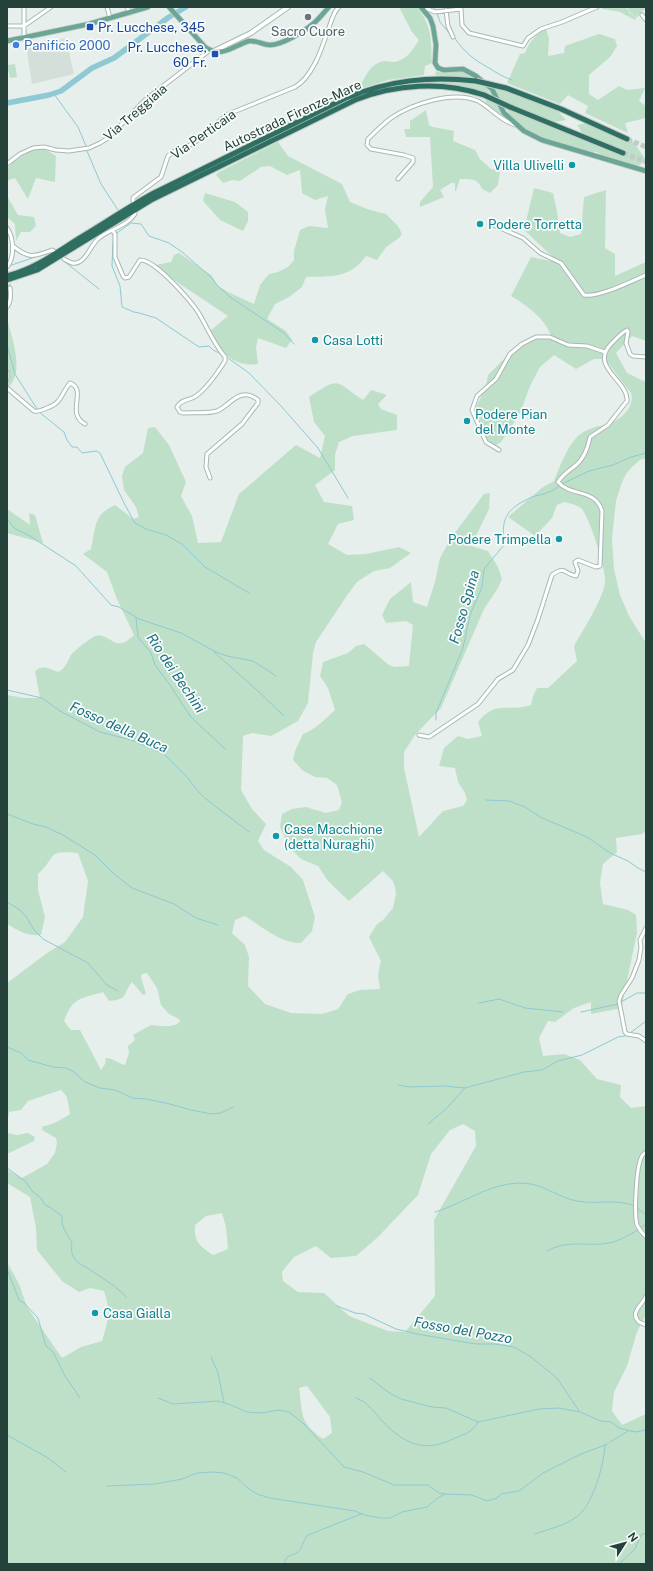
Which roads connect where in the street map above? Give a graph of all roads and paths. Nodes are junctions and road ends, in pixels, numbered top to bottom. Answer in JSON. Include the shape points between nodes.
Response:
{"nodes":[{"id":1,"x":24,"y":7,"type":"edge"},
{"id":2,"x":51,"y":7,"type":"edge"},
{"id":3,"x":107,"y":7,"type":"edge"},
{"id":4,"x":127,"y":7,"type":"edge"},
{"id":5,"x":148,"y":7,"type":"edge"},
{"id":6,"x":170,"y":7,"type":"edge"},
{"id":7,"x":288,"y":7,"type":"edge"},
{"id":8,"x":329,"y":7,"type":"edge"},
{"id":9,"x":339,"y":7,"type":"edge"},
{"id":10,"x":422,"y":7,"type":"edge"},
{"id":11,"x":597,"y":7,"type":"edge"},
{"id":12,"x":446,"y":10,"type":"junction"},
{"id":13,"x":130,"y":13,"type":"junction"},
{"id":14,"x":642,"y":15,"type":"dead end"},
{"id":15,"x":110,"y":18,"type":"junction"},
{"id":16,"x":646,"y":20,"type":"edge"},
{"id":17,"x":7,"y":26,"type":"edge"},
{"id":18,"x":24,"y":26,"type":"junction"},
{"id":19,"x":453,"y":37,"type":"dead end"},
{"id":20,"x":24,"y":38,"type":"junction"},
{"id":21,"x":7,"y":41,"type":"edge"},
{"id":22,"x":212,"y":50,"type":"junction"},
{"id":23,"x":516,"y":125,"type":"junction"},
{"id":24,"x":627,"y":139,"type":"tunnel mouth"},
{"id":25,"x":623,"y":153,"type":"tunnel mouth"},
{"id":26,"x":7,"y":164,"type":"edge"},
{"id":27,"x":646,"y":170,"type":"edge"},
{"id":28,"x":398,"y":179,"type":"dead end"},
{"id":29,"x":132,"y":201,"type":"dead end"},
{"id":30,"x":135,"y":214,"type":"dead end"},
{"id":31,"x":490,"y":224,"type":"dead end"},
{"id":32,"x":7,"y":228,"type":"edge"},
{"id":33,"x":113,"y":231,"type":"junction"},
{"id":34,"x":13,"y":246,"type":"junction"},
{"id":35,"x":54,"y":251,"type":"dead end"},
{"id":36,"x":64,"y":259,"type":"dead end"},
{"id":37,"x":7,"y":267,"type":"edge"},
{"id":38,"x":646,"y":275,"type":"edge"},
{"id":39,"x":7,"y":276,"type":"edge"},
{"id":40,"x":7,"y":280,"type":"edge"},
{"id":41,"x":10,"y":288,"type":"dead end"},
{"id":42,"x":7,"y":307,"type":"edge"},
{"id":43,"x":605,"y":352,"type":"junction"},
{"id":44,"x":646,"y":357,"type":"edge"},
{"id":45,"x":7,"y":372,"type":"edge"},
{"id":46,"x":7,"y":379,"type":"edge"},
{"id":47,"x":7,"y":388,"type":"edge"},
{"id":48,"x":85,"y":424,"type":"dead end"},
{"id":49,"x":498,"y":450,"type":"dead end"},
{"id":50,"x":210,"y":478,"type":"dead end"},
{"id":51,"x":419,"y":735,"type":"dead end"},
{"id":52,"x":646,"y":928,"type":"edge"},
{"id":53,"x":646,"y":1041,"type":"edge"},
{"id":54,"x":646,"y":1152,"type":"edge"},
{"id":55,"x":646,"y":1238,"type":"edge"},
{"id":56,"x":646,"y":1296,"type":"edge"},
{"id":57,"x":646,"y":1325,"type":"edge"}],
"edges":[{"from":1,"to":18,"type":"street"},
{"from":2,"to":18,"type":"street"},
{"from":3,"to":15,"type":"street"},
{"from":4,"to":13,"type":"street"},
{"from":5,"to":13,"type":"main road"},
{"from":6,"to":22,"type":"main road","via":[[205,47]]},
{"from":7,"to":22,"type":"street","via":[[251,33]]},
{"from":8,"to":22,"type":"main road","via":[[310,27],[278,43],[268,45],[251,41],[231,50]]},
{"from":9,"to":29,"type":"street","name":"Via Perticaia","via":[[334,12],[328,33],[315,60],[302,80],[294,87],[226,115],[198,140],[173,152],[168,156],[161,177]]},
{"from":10,"to":12,"type":"street","via":[[433,12]]},
{"from":10,"to":23,"type":"main road","via":[[433,26],[436,66],[444,70],[463,69],[476,76],[490,87],[502,111]]},
{"from":11,"to":12,"type":"street","via":[[541,29],[528,38],[523,46],[469,33],[462,26],[461,9]]},
{"from":12,"to":19,"type":"street","via":[[448,26]]},
{"from":13,"to":15,"type":"main road"},
{"from":14,"to":16,"type":"street"},
{"from":15,"to":20,"type":"main road"},
{"from":17,"to":18,"type":"street"},
{"from":18,"to":20,"type":"street"},
{"from":20,"to":21,"type":"main road"},
{"from":22,"to":26,"type":"street","name":"Via Treggiaia","via":[[145,100],[100,143],[89,148],[69,151],[33,148]]},
{"from":23,"to":27,"type":"main road","via":[[527,134],[542,140]]},
{"from":23,"to":28,"type":"street","via":[[475,100],[461,97],[421,103],[391,118],[368,139],[367,144],[371,149],[404,154],[413,158],[414,162]]},
{"from":24,"to":39,"type":"highway","name":"Autostrada Firenze-Mare","bridge":true,"via":[[506,88],[476,81],[411,80],[346,98],[152,194],[41,262]]},
{"from":25,"to":40,"type":"highway","name":"Autostrada Firenze-Mare","bridge":true,"via":[[484,95],[458,88],[429,86],[394,89],[355,100],[151,200],[37,270]]},
{"from":30,"to":33,"type":"street"},
{"from":31,"to":38,"type":"street","via":[[523,238],[540,253],[561,263],[580,292],[586,296],[613,289]]},
{"from":32,"to":34,"type":"street"},
{"from":33,"to":36,"type":"street","via":[[107,232],[96,241],[79,262],[73,263]]},
{"from":33,"to":50,"type":"street","via":[[115,257],[122,276],[129,277],[140,260],[154,265],[179,289],[198,313],[216,347],[225,357],[223,364],[200,393],[178,405],[180,412],[217,411],[232,399],[242,396],[251,396],[258,400],[242,424],[207,454],[206,467]]},
{"from":34,"to":35,"type":"street","via":[[30,256]]},
{"from":34,"to":37,"type":"street","via":[[11,262]]},
{"from":41,"to":42,"type":"street"},
{"from":43,"to":44,"type":"street","via":[[627,330],[626,343],[630,354]]},
{"from":43,"to":49,"type":"street","via":[[587,346],[568,345],[550,337],[536,337],[510,354],[496,379],[477,396],[472,410],[486,442]]},
{"from":43,"to":51,"type":"street","via":[[607,367],[624,390],[627,401],[608,425],[590,437],[588,449],[578,464],[562,475],[558,482],[562,488],[594,497],[600,505],[600,566],[596,567],[578,560],[575,562],[578,571],[576,576],[563,570],[558,570],[552,575],[538,620],[513,670],[498,679],[478,704],[429,737]]},
{"from":45,"to":46,"type":"street"},
{"from":47,"to":48,"type":"street","via":[[34,411],[39,412],[59,402],[66,388],[70,383],[73,384],[78,393],[75,414]]},
{"from":52,"to":53,"type":"street","via":[[640,940],[640,954],[635,972],[619,999],[625,1032],[642,1037]]},
{"from":54,"to":55,"type":"street","via":[[640,1161],[637,1196],[637,1224]]},
{"from":56,"to":57,"type":"street","via":[[636,1310],[635,1316],[638,1322]]}]}
